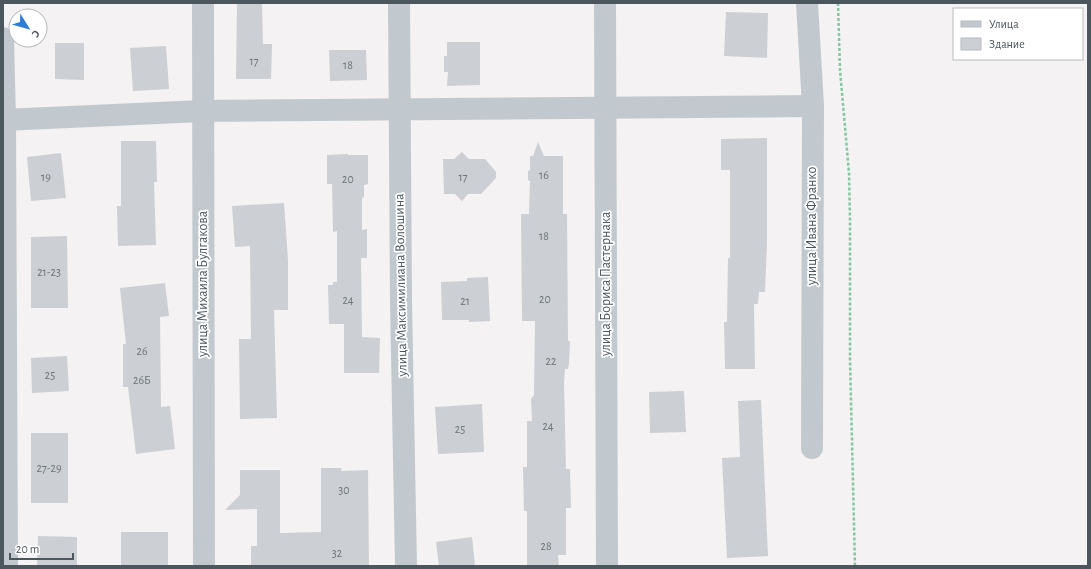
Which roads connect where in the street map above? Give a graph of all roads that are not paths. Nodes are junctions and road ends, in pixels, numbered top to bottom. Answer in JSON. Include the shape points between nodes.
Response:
{"nodes":[{"id":1,"x":203,"y":3,"type":"edge"},
{"id":2,"x":399,"y":3,"type":"edge"},
{"id":3,"x":605,"y":3,"type":"edge"},
{"id":4,"x":807,"y":3,"type":"edge"},
{"id":5,"x":3,"y":38,"type":"edge"},
{"id":6,"x":813,"y":106,"type":"junction"},
{"id":7,"x":605,"y":108,"type":"junction"},
{"id":8,"x":400,"y":110,"type":"junction"},
{"id":9,"x":202,"y":111,"type":"junction"},
{"id":10,"x":4,"y":120,"type":"edge"},
{"id":11,"x":812,"y":448,"type":"dead end"},
{"id":12,"x":7,"y":566,"type":"edge"},
{"id":13,"x":204,"y":566,"type":"edge"},
{"id":14,"x":406,"y":566,"type":"edge"},
{"id":15,"x":607,"y":566,"type":"edge"}],
"edges":[{"from":1,"to":9,"type":"street","name":"улица Михаила Булгакова"},
{"from":2,"to":8,"type":"street","name":"улица Максимилиана Волошина"},
{"from":3,"to":7,"type":"street","name":"улица Бориса Пастернака"},
{"from":4,"to":6,"type":"street","name":"улица Ивана Франко"},
{"from":5,"to":10,"type":"street"},
{"from":6,"to":7,"type":"street"},
{"from":6,"to":11,"type":"street","name":"улица Ивана Франко"},
{"from":7,"to":8,"type":"street"},
{"from":7,"to":15,"type":"street","name":"улица Бориса Пастернака"},
{"from":8,"to":9,"type":"street"},
{"from":8,"to":14,"type":"street","name":"улица Максимилиана Волошина"},
{"from":9,"to":10,"type":"street"},
{"from":9,"to":13,"type":"street","name":"улица Михаила Булгакова"},
{"from":10,"to":12,"type":"street"}]}
